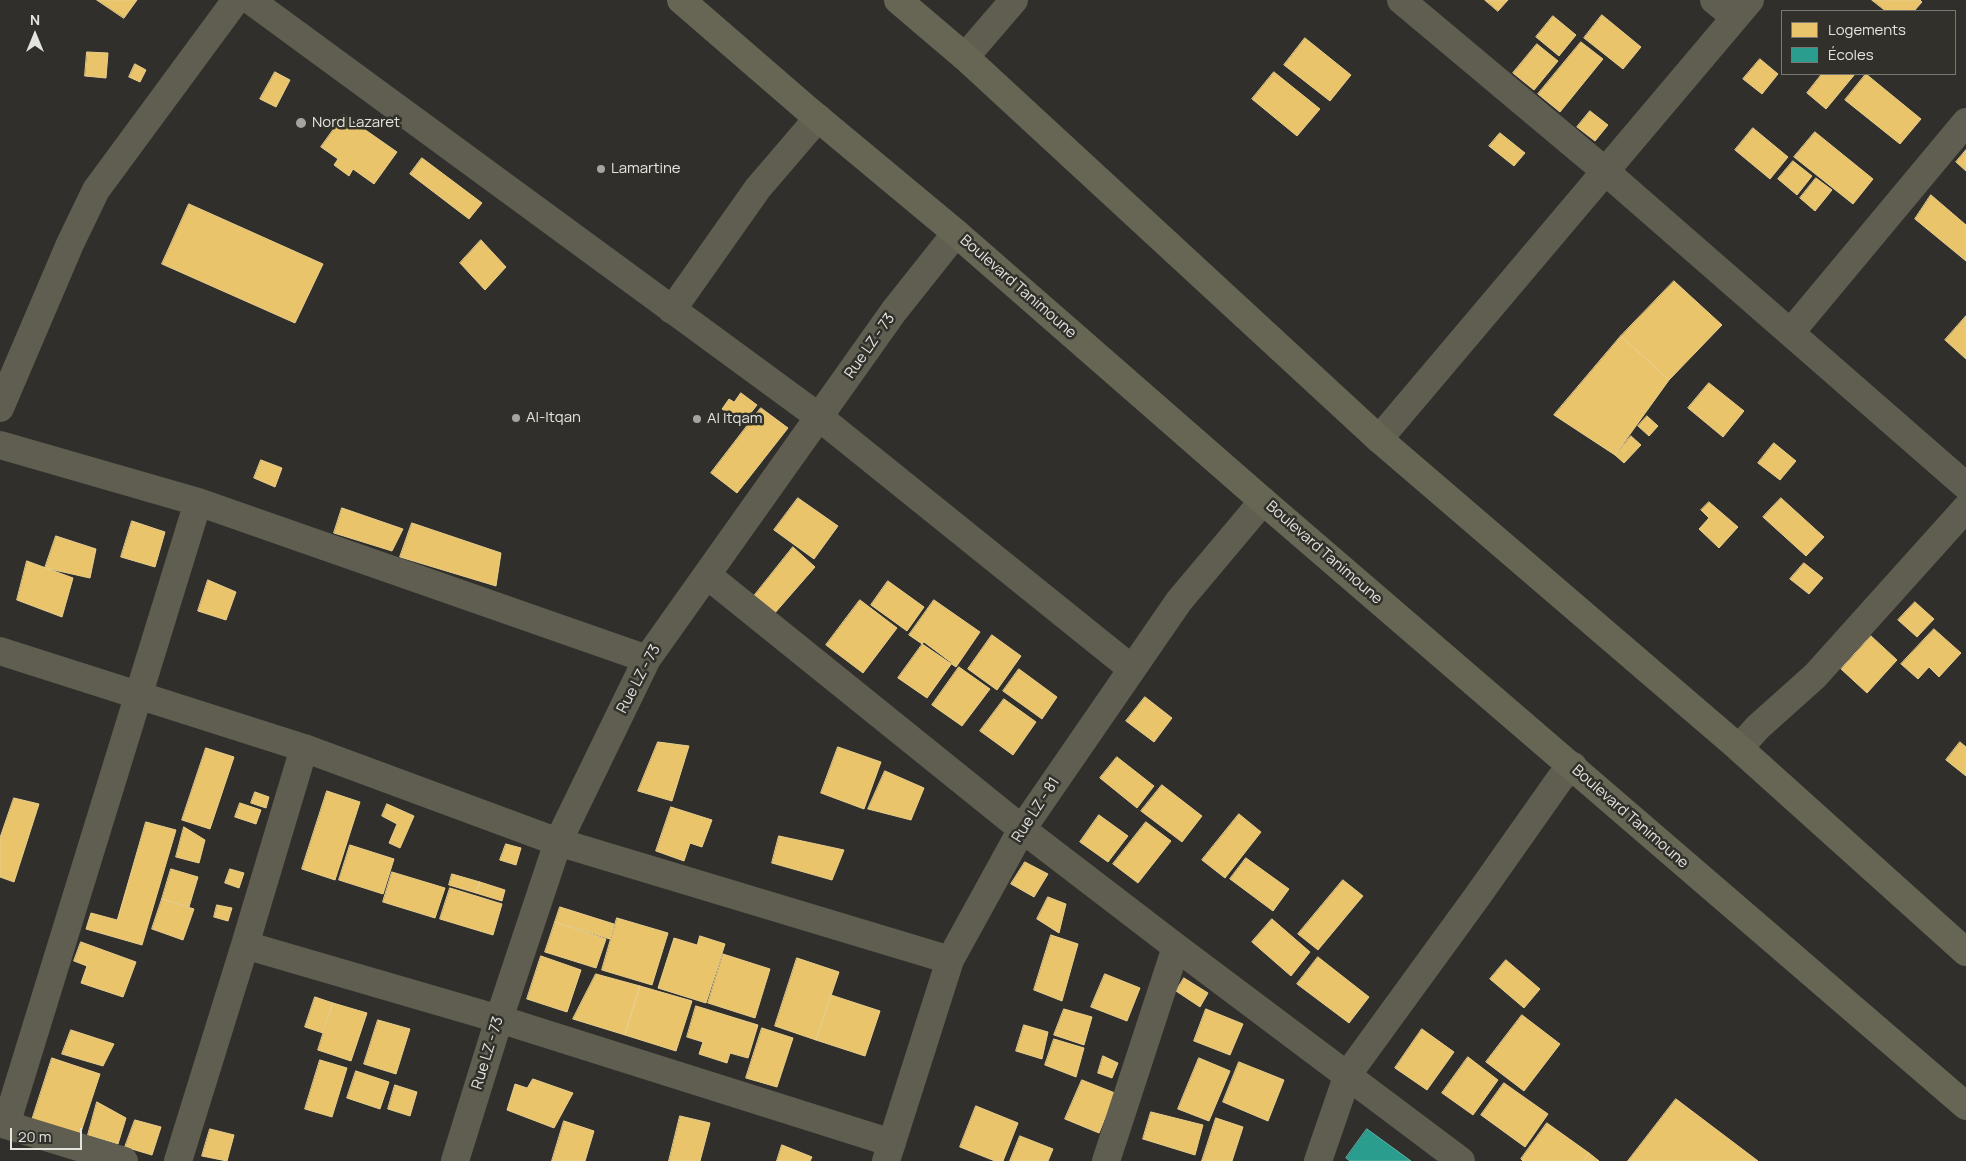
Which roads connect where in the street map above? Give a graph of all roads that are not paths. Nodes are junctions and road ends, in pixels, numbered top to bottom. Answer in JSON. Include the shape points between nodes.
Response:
{"nodes":[{"id":1,"x":236,"y":0,"type":"edge"},
{"id":2,"x":250,"y":0,"type":"edge"},
{"id":3,"x":681,"y":0,"type":"edge"},
{"id":4,"x":898,"y":0,"type":"edge"},
{"id":5,"x":1014,"y":0,"type":"edge"},
{"id":6,"x":1401,"y":0,"type":"edge"},
{"id":7,"x":1714,"y":0,"type":"edge"},
{"id":8,"x":1742,"y":9,"type":"edge"},
{"id":9,"x":965,"y":58,"type":"junction"},
{"id":10,"x":818,"y":118,"type":"junction"},
{"id":11,"x":1966,"y":122,"type":"edge"},
{"id":12,"x":1604,"y":172,"type":"junction"},
{"id":13,"x":956,"y":233,"type":"junction"},
{"id":14,"x":672,"y":310,"type":"junction"},
{"id":15,"x":1791,"y":332,"type":"junction"},
{"id":16,"x":0,"y":408,"type":"edge"},
{"id":17,"x":820,"y":417,"type":"junction"},
{"id":18,"x":1379,"y":439,"type":"junction"},
{"id":19,"x":0,"y":445,"type":"edge"},
{"id":20,"x":1966,"y":486,"type":"edge"},
{"id":21,"x":1263,"y":501,"type":"junction"},
{"id":22,"x":198,"y":502,"type":"junction"},
{"id":23,"x":1966,"y":508,"type":"edge"},
{"id":24,"x":707,"y":575,"type":"junction"},
{"id":25,"x":0,"y":651,"type":"edge"},
{"id":26,"x":647,"y":659,"type":"junction"},
{"id":27,"x":1132,"y":669,"type":"junction"},
{"id":28,"x":138,"y":694,"type":"junction"},
{"id":29,"x":304,"y":748,"type":"junction"},
{"id":30,"x":1739,"y":748,"type":"junction"},
{"id":31,"x":1572,"y":766,"type":"junction"},
{"id":32,"x":1022,"y":829,"type":"junction"},
{"id":33,"x":558,"y":842,"type":"junction"},
{"id":34,"x":245,"y":945,"type":"junction"},
{"id":35,"x":1176,"y":947,"type":"junction"},
{"id":36,"x":1966,"y":952,"type":"edge"},
{"id":37,"x":950,"y":960,"type":"junction"},
{"id":38,"x":499,"y":1019,"type":"junction"},
{"id":39,"x":1348,"y":1074,"type":"junction"},
{"id":40,"x":1966,"y":1106,"type":"edge"},
{"id":41,"x":3,"y":1124,"type":"edge"},
{"id":42,"x":889,"y":1152,"type":"edge"},
{"id":43,"x":124,"y":1161,"type":"edge"},
{"id":44,"x":178,"y":1161,"type":"edge"},
{"id":45,"x":456,"y":1161,"type":"edge"},
{"id":46,"x":1106,"y":1161,"type":"edge"},
{"id":47,"x":1318,"y":1161,"type":"edge"},
{"id":48,"x":1461,"y":1161,"type":"edge"}],
"edges":[{"from":1,"to":16,"type":"street","via":[[96,190]]},
{"from":2,"to":14,"type":"street"},
{"from":3,"to":10,"type":"main road","name":"Boulevard Tanimoune"},
{"from":4,"to":9,"type":"main road"},
{"from":5,"to":9,"type":"street"},
{"from":6,"to":12,"type":"street"},
{"from":7,"to":8,"type":"street"},
{"from":8,"to":12,"type":"street"},
{"from":9,"to":18,"type":"main road"},
{"from":10,"to":13,"type":"main road","name":"Boulevard Tanimoune"},
{"from":10,"to":14,"type":"street","via":[[758,188]]},
{"from":11,"to":15,"type":"street"},
{"from":12,"to":15,"type":"street"},
{"from":12,"to":18,"type":"street"},
{"from":13,"to":17,"type":"street","name":"Rue LZ - 73","via":[[894,311]]},
{"from":13,"to":21,"type":"main road","name":"Boulevard Tanimoune"},
{"from":14,"to":17,"type":"street"},
{"from":15,"to":20,"type":"street"},
{"from":17,"to":24,"type":"street","name":"Rue LZ - 73"},
{"from":17,"to":27,"type":"street"},
{"from":18,"to":30,"type":"main road"},
{"from":19,"to":22,"type":"street"},
{"from":21,"to":27,"type":"street","name":"Rue LZ - 81","via":[[1179,601]]},
{"from":21,"to":31,"type":"main road","name":"Boulevard Tanimoune"},
{"from":22,"to":26,"type":"street"},
{"from":22,"to":28,"type":"street"},
{"from":23,"to":30,"type":"street","via":[[1815,676]]},
{"from":24,"to":26,"type":"street","name":"Rue LZ - 73"},
{"from":24,"to":32,"type":"street"},
{"from":25,"to":28,"type":"street"},
{"from":26,"to":33,"type":"street","name":"Rue LZ - 73"},
{"from":27,"to":32,"type":"street","name":"Rue LZ - 81"},
{"from":28,"to":29,"type":"street"},
{"from":28,"to":41,"type":"street"},
{"from":29,"to":33,"type":"street"},
{"from":29,"to":34,"type":"street"},
{"from":30,"to":36,"type":"main road"},
{"from":31,"to":39,"type":"street"},
{"from":31,"to":40,"type":"main road","name":"Boulevard Tanimoune"},
{"from":32,"to":35,"type":"street"},
{"from":32,"to":37,"type":"street","name":"Rue LZ - 81"},
{"from":33,"to":37,"type":"street"},
{"from":33,"to":38,"type":"street","name":"Rue LZ - 73"},
{"from":34,"to":38,"type":"street"},
{"from":34,"to":44,"type":"street"},
{"from":35,"to":39,"type":"street"},
{"from":35,"to":46,"type":"street"},
{"from":37,"to":42,"type":"street","name":"Rue LZ - 81"},
{"from":38,"to":42,"type":"street"},
{"from":38,"to":45,"type":"street","name":"Rue LZ - 73"},
{"from":39,"to":47,"type":"street"},
{"from":39,"to":48,"type":"street"},
{"from":41,"to":43,"type":"street"}]}
